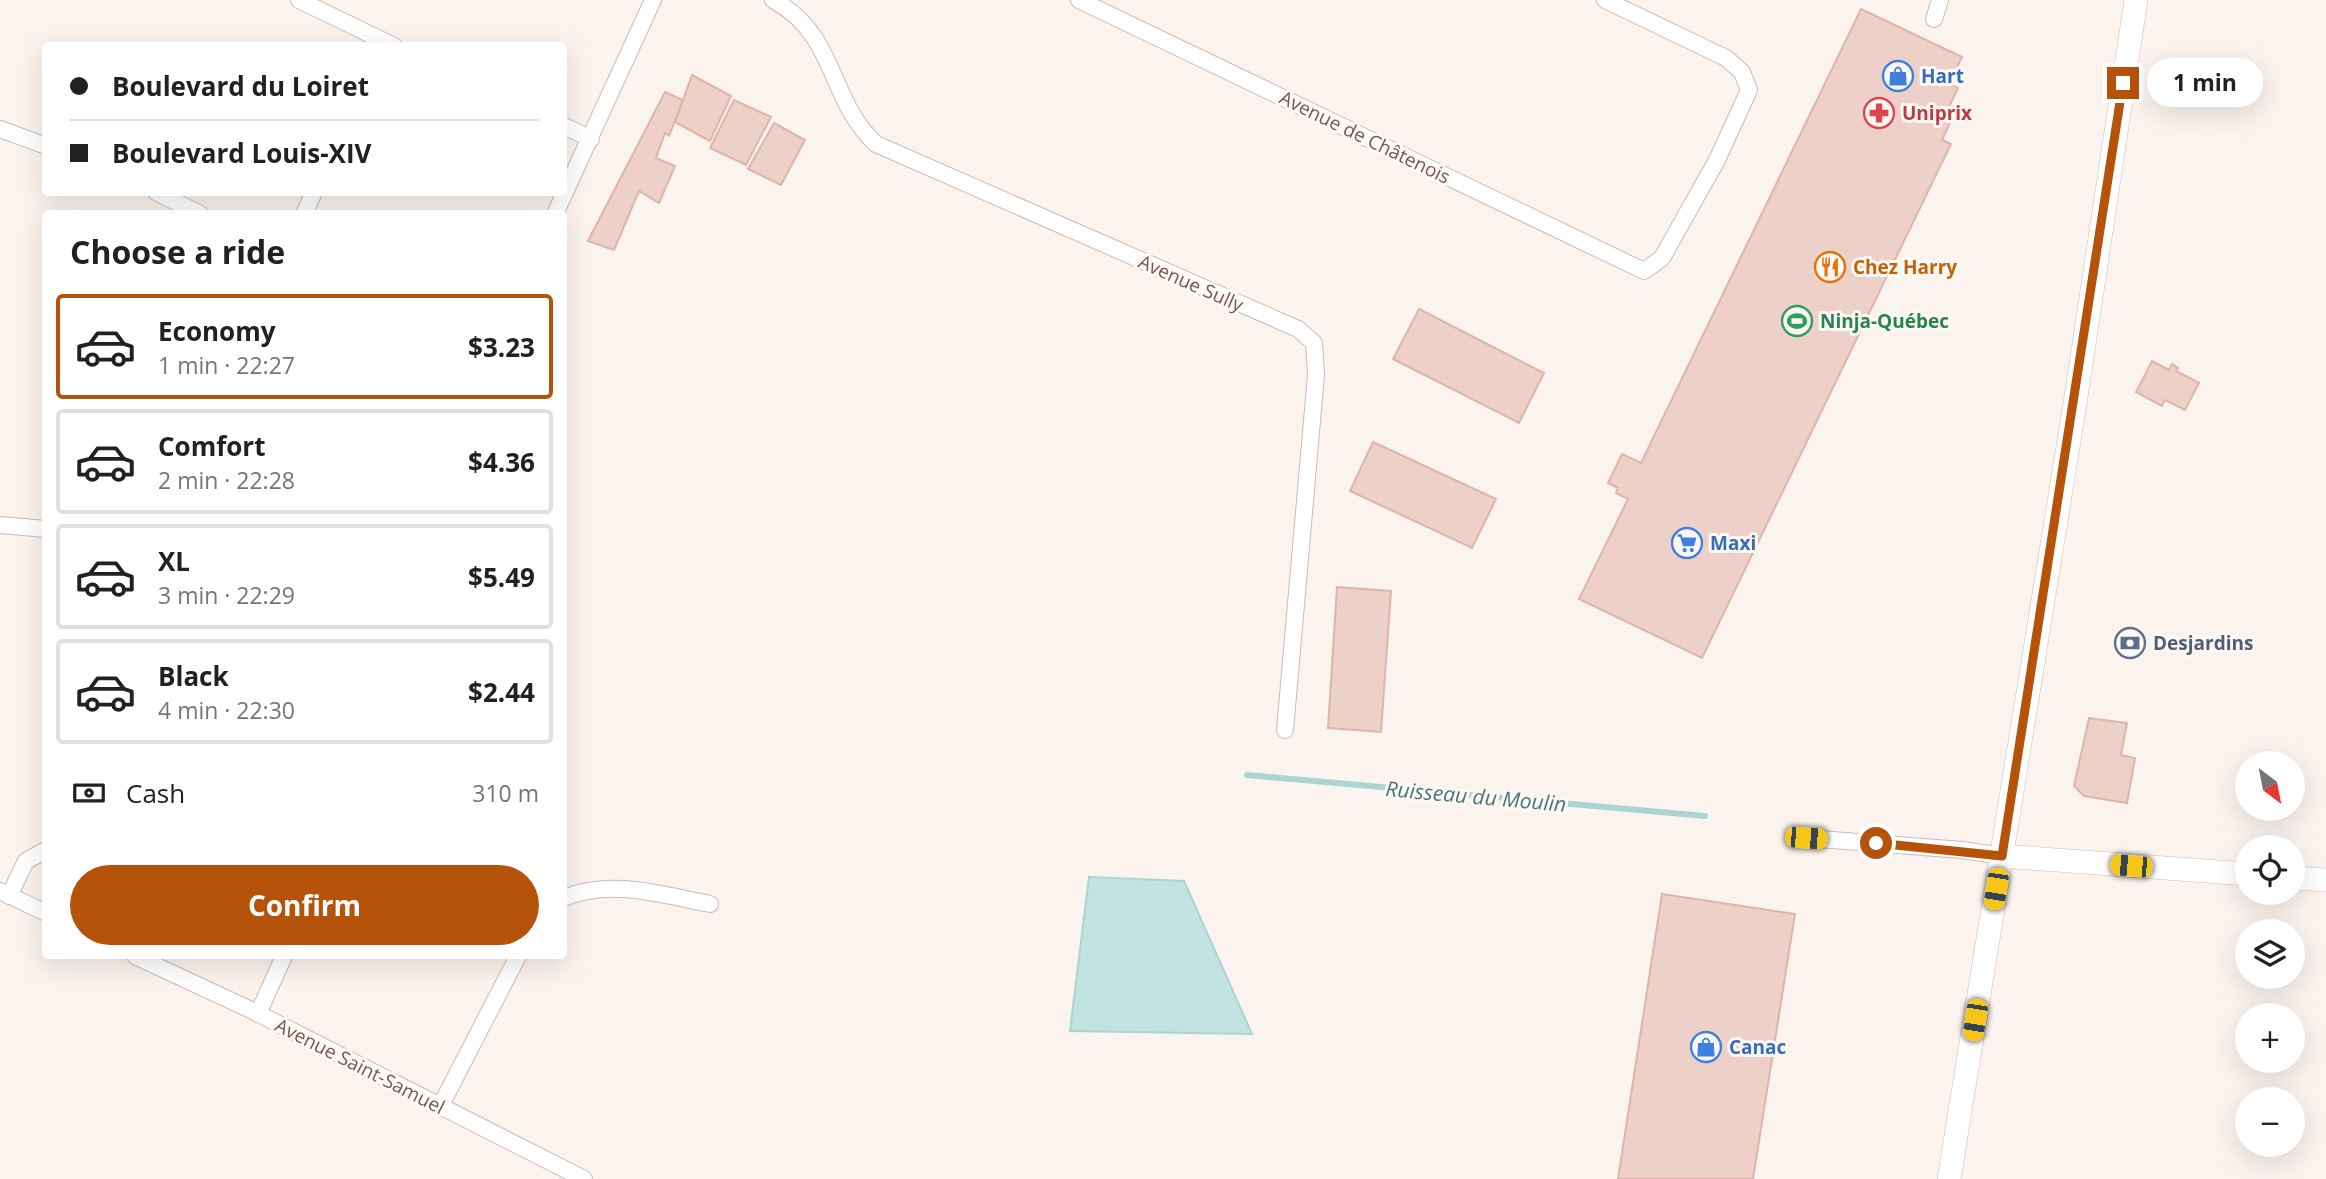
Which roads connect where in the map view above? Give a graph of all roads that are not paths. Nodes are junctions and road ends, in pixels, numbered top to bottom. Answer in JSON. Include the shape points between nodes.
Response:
{"nodes":[{"id":1,"x":299,"y":0,"type":"edge"},
{"id":2,"x":653,"y":0,"type":"edge"},
{"id":3,"x":773,"y":0,"type":"edge"},
{"id":4,"x":1079,"y":0,"type":"edge"},
{"id":5,"x":1605,"y":0,"type":"edge"},
{"id":6,"x":1940,"y":0,"type":"edge"},
{"id":7,"x":2136,"y":0,"type":"edge"},
{"id":8,"x":1934,"y":19,"type":"dead end"},
{"id":9,"x":384,"y":42,"type":"edge"},
{"id":10,"x":567,"y":127,"type":"edge"},
{"id":11,"x":0,"y":129,"type":"edge"},
{"id":12,"x":591,"y":139,"type":"junction"},
{"id":13,"x":42,"y":145,"type":"edge"},
{"id":14,"x":567,"y":189,"type":"edge"},
{"id":15,"x":164,"y":196,"type":"edge"},
{"id":16,"x":192,"y":210,"type":"edge"},
{"id":17,"x":0,"y":525,"type":"edge"},
{"id":18,"x":42,"y":529,"type":"edge"},
{"id":19,"x":1285,"y":730,"type":"dead end"},
{"id":20,"x":1806,"y":838,"type":"dead end"},
{"id":21,"x":42,"y":852,"type":"edge"},
{"id":22,"x":2002,"y":856,"type":"junction"},
{"id":23,"x":2235,"y":873,"type":"edge"},
{"id":24,"x":2305,"y":878,"type":"edge"},
{"id":25,"x":2326,"y":880,"type":"edge"},
{"id":26,"x":5,"y":893,"type":"edge"},
{"id":27,"x":567,"y":897,"type":"edge"},
{"id":28,"x":710,"y":904,"type":"dead end"},
{"id":29,"x":42,"y":911,"type":"edge"},
{"id":30,"x":141,"y":959,"type":"edge"},
{"id":31,"x":283,"y":959,"type":"edge"},
{"id":32,"x":516,"y":959,"type":"edge"},
{"id":33,"x":258,"y":1014,"type":"junction"},
{"id":34,"x":440,"y":1107,"type":"junction"},
{"id":35,"x":584,"y":1179,"type":"edge"},
{"id":36,"x":1949,"y":1179,"type":"edge"}],
"edges":[{"from":1,"to":9,"type":"street"},
{"from":2,"to":12,"type":"street"},
{"from":3,"to":19,"type":"street","name":"Avenue Sully","via":[[813,34],[850,114],[876,144],[1298,329],[1314,343],[1316,375]]},
{"from":4,"to":5,"type":"street","name":"Avenue de Châtenois","via":[[1644,271],[1662,258],[1683,222],[1749,90],[1742,72],[1726,58]]},
{"from":6,"to":8,"type":"street"},
{"from":7,"to":22,"type":"main road"},
{"from":10,"to":12,"type":"street"},
{"from":11,"to":13,"type":"street"},
{"from":12,"to":14,"type":"street"},
{"from":15,"to":16,"type":"street"},
{"from":17,"to":18,"type":"street"},
{"from":20,"to":22,"type":"street"},
{"from":21,"to":26,"type":"street","via":[[26,860]]},
{"from":22,"to":23,"type":"main road"},
{"from":22,"to":36,"type":"main road"},
{"from":24,"to":25,"type":"main road"},
{"from":26,"to":29,"type":"street"},
{"from":27,"to":28,"type":"street","via":[[593,889],[636,890]]},
{"from":30,"to":33,"type":"street","name":"Avenue Saint-Samuel"},
{"from":31,"to":33,"type":"street"},
{"from":32,"to":34,"type":"street"},
{"from":33,"to":34,"type":"street","name":"Avenue Saint-Samuel"},
{"from":34,"to":35,"type":"street","name":"Avenue Saint-Samuel"}]}
